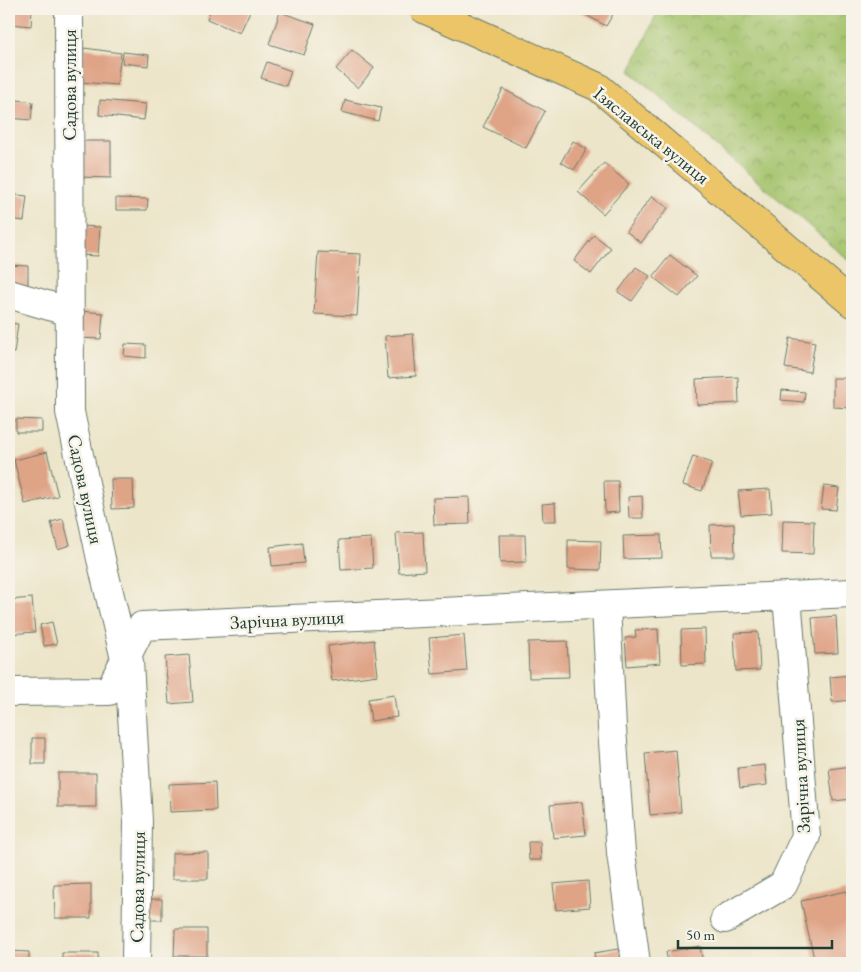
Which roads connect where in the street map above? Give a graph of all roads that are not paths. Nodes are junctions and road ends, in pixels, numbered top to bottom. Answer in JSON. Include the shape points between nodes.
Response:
{"nodes":[{"id":1,"x":69,"y":9,"type":"edge"},
{"id":2,"x":424,"y":9,"type":"edge"},
{"id":3,"x":9,"y":294,"type":"edge"},
{"id":4,"x":852,"y":303,"type":"edge"},
{"id":5,"x":70,"y":312,"type":"junction"},
{"id":6,"x":852,"y":593,"type":"edge"},
{"id":7,"x":787,"y":596,"type":"junction"},
{"id":8,"x":606,"y":604,"type":"junction"},
{"id":9,"x":124,"y":659,"type":"junction"},
{"id":10,"x":9,"y":692,"type":"edge"},
{"id":11,"x":725,"y":919,"type":"dead end"},
{"id":12,"x":136,"y":963,"type":"edge"},
{"id":13,"x":636,"y":963,"type":"edge"}],
"edges":[{"from":1,"to":5,"type":"street","name":"Садова вулиця"},
{"from":2,"to":4,"type":"main road","name":"Ізяславська вулиця","via":[[598,87]]},
{"from":3,"to":5,"type":"street"},
{"from":5,"to":9,"type":"street","name":"Садова вулиця","via":[[70,412]]},
{"from":6,"to":7,"type":"street","name":"Зарічна вулиця"},
{"from":7,"to":8,"type":"street","name":"Зарічна вулиця"},
{"from":7,"to":11,"type":"street","name":"Зарічна вулиця","via":[[806,836],[782,885]]},
{"from":8,"to":9,"type":"street","name":"Зарічна вулиця","via":[[142,626]]},
{"from":8,"to":13,"type":"street","via":[[621,853]]},
{"from":9,"to":10,"type":"street","name":"Зарічна вулиця","via":[[108,691]]},
{"from":9,"to":12,"type":"street","name":"Садова вулиця","via":[[129,661],[138,821]]}]}
